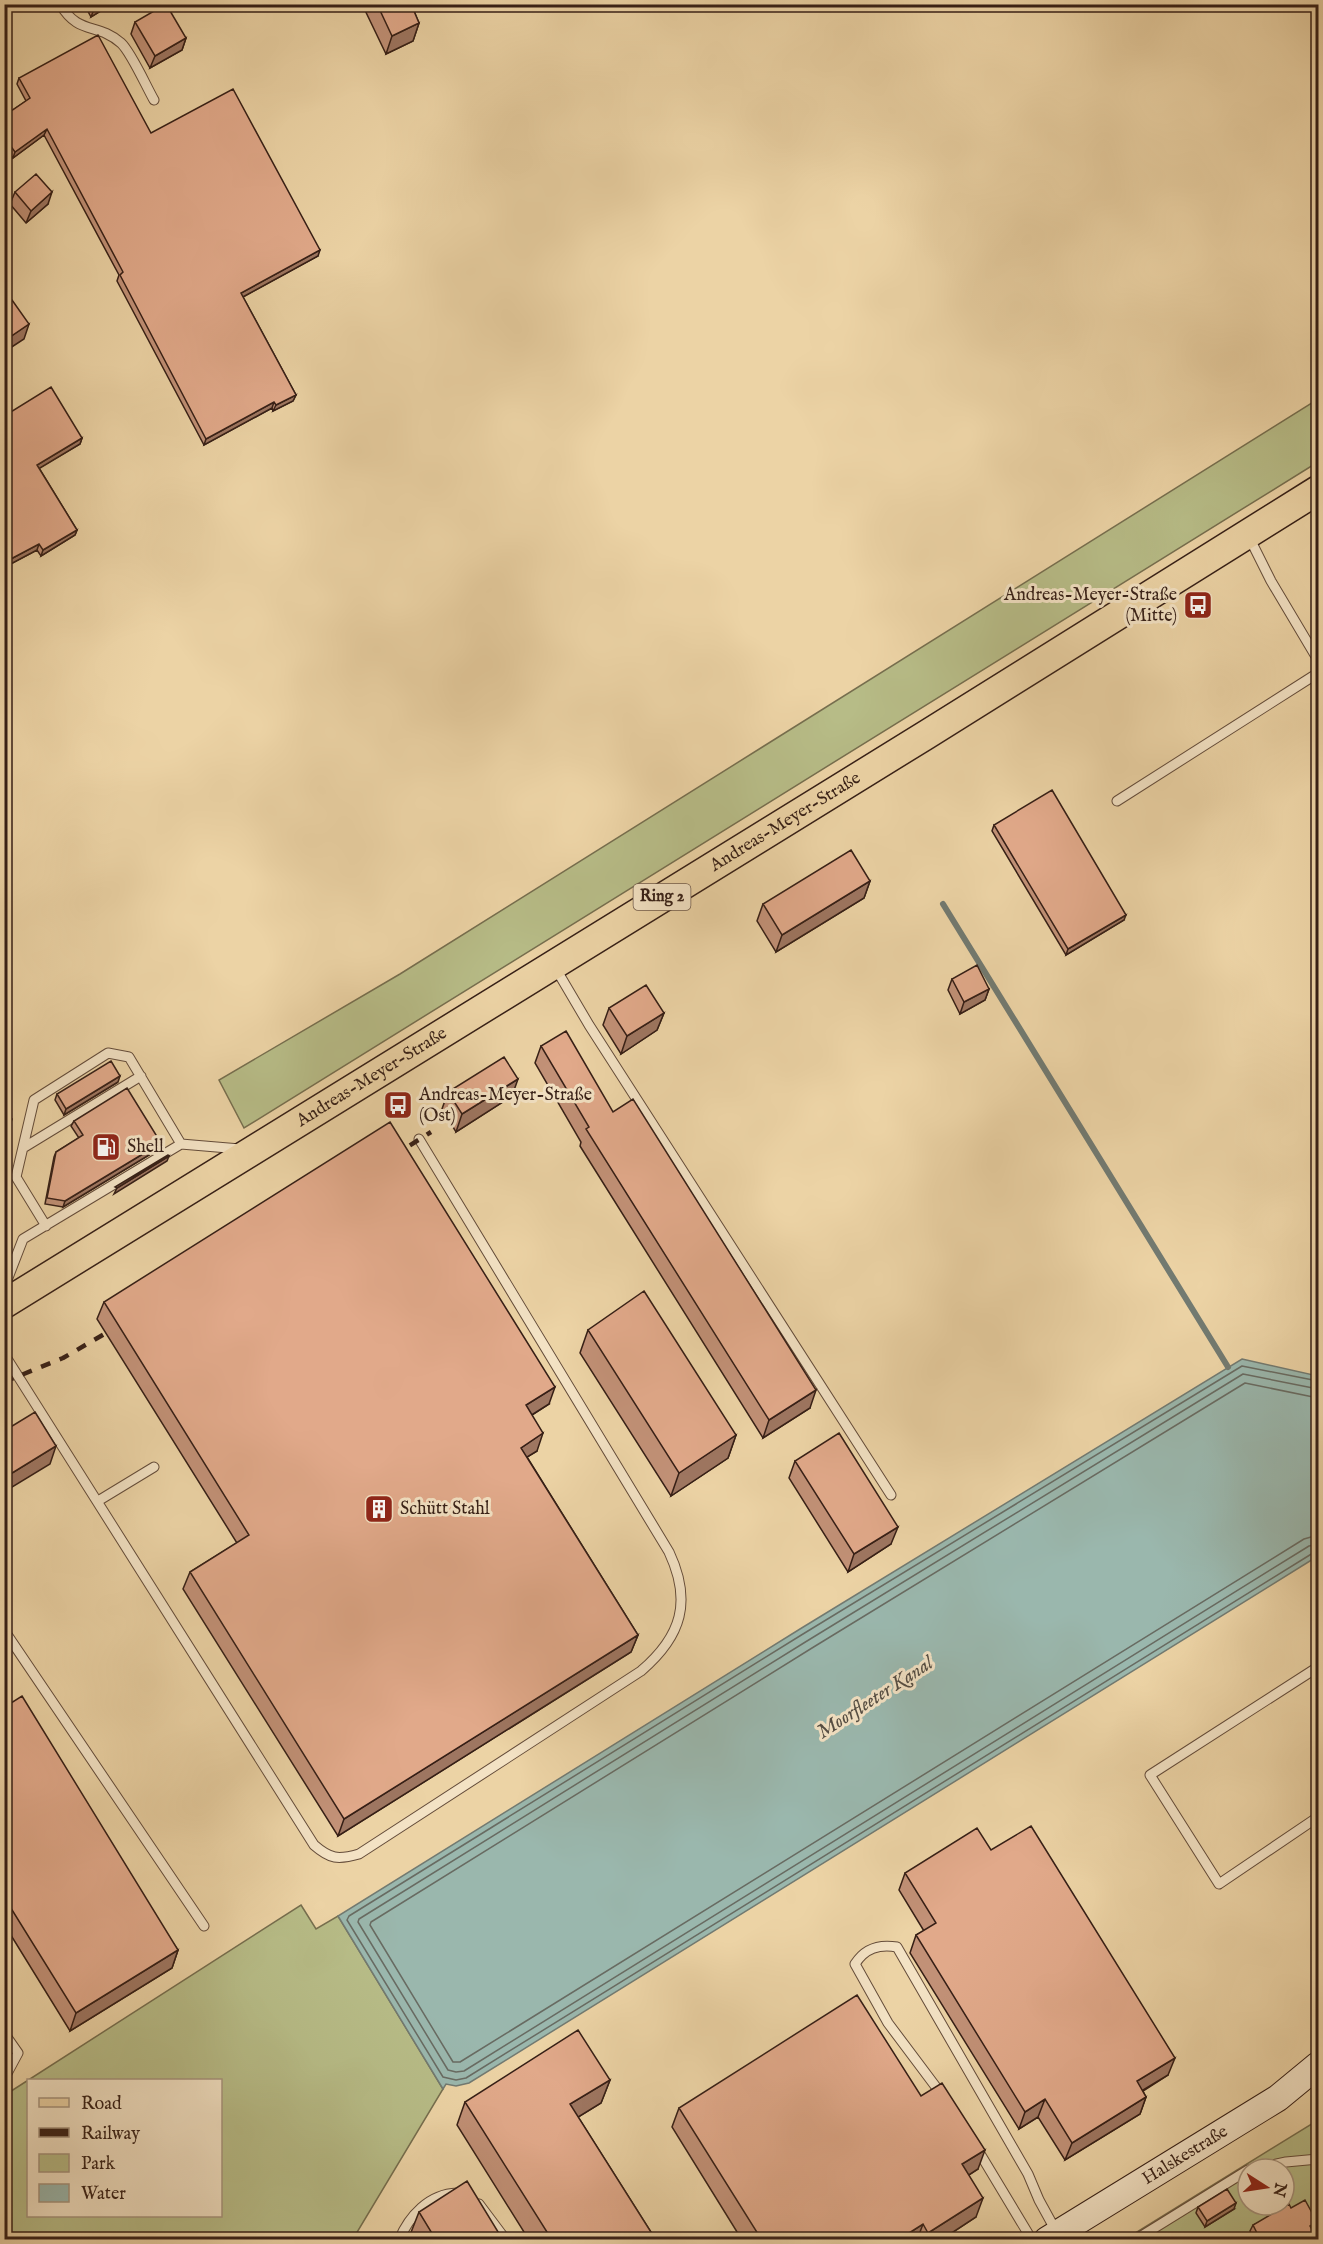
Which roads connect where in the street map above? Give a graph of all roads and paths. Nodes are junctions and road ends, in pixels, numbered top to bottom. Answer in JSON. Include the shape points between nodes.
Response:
{"nodes":[{"id":1,"x":60,"y":4,"type":"edge"},
{"id":2,"x":154,"y":100,"type":"dead end"},
{"id":3,"x":1318,"y":490,"type":"edge"},
{"id":4,"x":1247,"y":534,"type":"junction"},
{"id":5,"x":1318,"y":660,"type":"edge"},
{"id":6,"x":1318,"y":673,"type":"edge"},
{"id":7,"x":1117,"y":801,"type":"dead end"},
{"id":8,"x":554,"y":964,"type":"junction"},
{"id":9,"x":141,"y":1076,"type":"junction"},
{"id":10,"x":419,"y":1139,"type":"dead end"},
{"id":11,"x":181,"y":1144,"type":"junction"},
{"id":12,"x":22,"y":1148,"type":"junction"},
{"id":13,"x":251,"y":1150,"type":"junction"},
{"id":14,"x":46,"y":1226,"type":"junction"},
{"id":15,"x":4,"y":1288,"type":"edge"},
{"id":16,"x":4,"y":1304,"type":"edge"},
{"id":17,"x":4,"y":1354,"type":"edge"},
{"id":18,"x":154,"y":1467,"type":"dead end"},
{"id":19,"x":891,"y":1496,"type":"dead end"},
{"id":20,"x":98,"y":1501,"type":"junction"},
{"id":21,"x":4,"y":1630,"type":"edge"},
{"id":22,"x":1318,"y":1667,"type":"edge"},
{"id":23,"x":1318,"y":1817,"type":"edge"},
{"id":24,"x":204,"y":1926,"type":"dead end"},
{"id":25,"x":4,"y":2033,"type":"edge"},
{"id":26,"x":1318,"y":2065,"type":"edge"},
{"id":27,"x":4,"y":2079,"type":"edge"},
{"id":28,"x":946,"y":2100,"type":"edge"},
{"id":29,"x":971,"y":2139,"type":"edge"},
{"id":30,"x":1318,"y":2159,"type":"edge"},
{"id":31,"x":1296,"y":2161,"type":"edge"},
{"id":32,"x":1236,"y":2178,"type":"edge"},
{"id":33,"x":1052,"y":2237,"type":"edge"},
{"id":34,"x":399,"y":2240,"type":"edge"},
{"id":35,"x":506,"y":2240,"type":"edge"},
{"id":36,"x":1032,"y":2240,"type":"edge"},
{"id":37,"x":1135,"y":2240,"type":"edge"}],
"edges":[{"from":1,"to":2,"type":"lane","via":[[68,19],[106,32],[123,44]]},
{"from":3,"to":4,"type":"main road","name":"Andreas-Meyer-Straße","number":"Ring 2"},
{"from":4,"to":5,"type":"lane","via":[[1270,581]]},
{"from":4,"to":8,"type":"main road","name":"Andreas-Meyer-Straße","number":"Ring 2"},
{"from":6,"to":7,"type":"lane"},
{"from":8,"to":13,"type":"main road","name":"Andreas-Meyer-Straße","number":"Ring 2"},
{"from":8,"to":19,"type":"lane","via":[[595,1035]]},
{"from":9,"to":11,"type":"lane"},
{"from":9,"to":12,"type":"lane"},
{"from":9,"to":12,"type":"lane","via":[[129,1057],[108,1053],[34,1100]]},
{"from":10,"to":20,"type":"lane","via":[[678,1572],[679,1617],[658,1656],[375,1844],[359,1854],[335,1858],[314,1845]]},
{"from":11,"to":13,"type":"lane"},
{"from":11,"to":14,"type":"lane"},
{"from":12,"to":14,"type":"lane","via":[[16,1177]]},
{"from":13,"to":16,"type":"main road","name":"Andreas-Meyer-Straße","number":"Ring 2"},
{"from":14,"to":15,"type":"lane","via":[[24,1239]]},
{"from":17,"to":20,"type":"lane"},
{"from":18,"to":20,"type":"lane"},
{"from":21,"to":24,"type":"lane"},
{"from":22,"to":23,"type":"lane","via":[[1150,1775],[1219,1884]]},
{"from":25,"to":27,"type":"lane","via":[[18,2054]]},
{"from":26,"to":33,"type":"street","name":"Halskestraße","via":[[1278,2098]]},
{"from":28,"to":33,"type":"lane","via":[[888,2023],[855,1964],[863,1952],[883,1945],[897,1947],[1028,2174]]},
{"from":29,"to":36,"type":"lane"},
{"from":30,"to":31,"type":"lane"},
{"from":32,"to":37,"type":"lane"},
{"from":34,"to":35,"type":"lane","via":[[412,2216],[435,2198],[454,2193],[479,2204]]}]}
